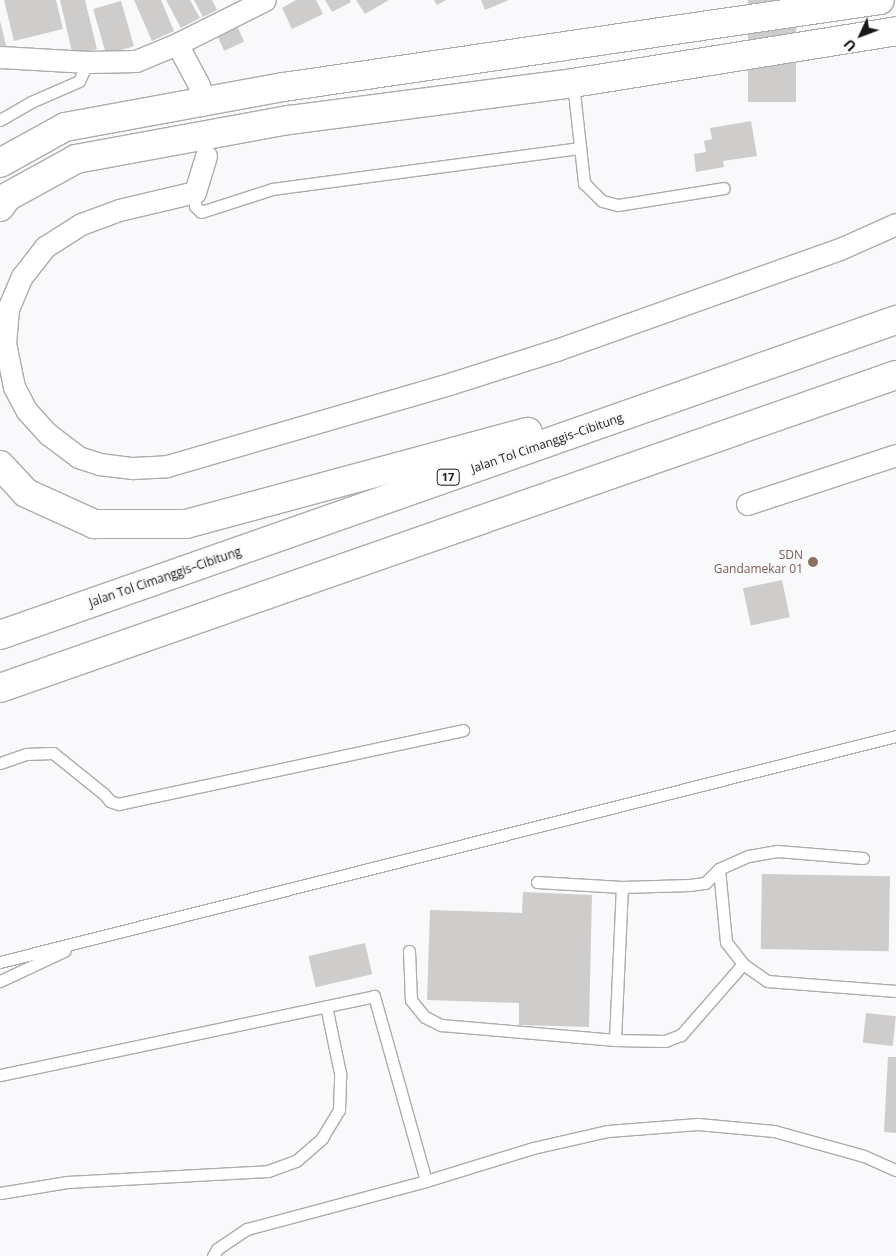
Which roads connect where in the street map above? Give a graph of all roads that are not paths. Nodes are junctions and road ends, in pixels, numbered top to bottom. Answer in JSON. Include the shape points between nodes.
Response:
{"nodes":[{"id":1,"x":265,"y":0,"type":"edge"},
{"id":2,"x":880,"y":0,"type":"edge"},
{"id":3,"x":242,"y":5,"type":"edge"},
{"id":4,"x":896,"y":31,"type":"edge"},
{"id":5,"x":177,"y":44,"type":"junction"},
{"id":6,"x":0,"y":57,"type":"edge"},
{"id":7,"x":88,"y":62,"type":"junction"},
{"id":8,"x":573,"y":83,"type":"junction"},
{"id":9,"x":199,"y":85,"type":"dead end"},
{"id":10,"x":0,"y":120,"type":"edge"},
{"id":11,"x":580,"y":148,"type":"junction"},
{"id":12,"x":206,"y":156,"type":"dead end"},
{"id":13,"x":0,"y":162,"type":"edge"},
{"id":14,"x":724,"y":188,"type":"dead end"},
{"id":15,"x":195,"y":192,"type":"junction"},
{"id":16,"x":0,"y":207,"type":"edge"},
{"id":17,"x":896,"y":224,"type":"edge"},
{"id":18,"x":896,"y":320,"type":"edge"},
{"id":19,"x":735,"y":376,"type":"junction"},
{"id":20,"x":896,"y":376,"type":"edge"},
{"id":21,"x":896,"y":456,"type":"edge"},
{"id":22,"x":0,"y":465,"type":"edge"},
{"id":23,"x":747,"y":504,"type":"dead end"},
{"id":24,"x":0,"y":635,"type":"edge"},
{"id":25,"x":0,"y":688,"type":"edge"},
{"id":26,"x":463,"y":730,"type":"dead end"},
{"id":27,"x":896,"y":736,"type":"edge"},
{"id":28,"x":0,"y":763,"type":"edge"},
{"id":29,"x":863,"y":858,"type":"dead end"},
{"id":30,"x":719,"y":869,"type":"junction"},
{"id":31,"x":537,"y":882,"type":"dead end"},
{"id":32,"x":622,"y":887,"type":"junction"},
{"id":33,"x":90,"y":940,"type":"junction"},
{"id":34,"x":409,"y":951,"type":"dead end"},
{"id":35,"x":0,"y":962,"type":"edge"},
{"id":36,"x":743,"y":964,"type":"junction"},
{"id":37,"x":0,"y":981,"type":"edge"},
{"id":38,"x":896,"y":991,"type":"edge"},
{"id":39,"x":326,"y":1006,"type":"junction"},
{"id":40,"x":615,"y":1040,"type":"junction"},
{"id":41,"x":0,"y":1074,"type":"edge"},
{"id":42,"x":896,"y":1170,"type":"edge"},
{"id":43,"x":426,"y":1181,"type":"junction"},
{"id":44,"x":0,"y":1193,"type":"edge"},
{"id":45,"x":213,"y":1256,"type":"edge"}],
"edges":[{"from":1,"to":3,"type":"street"},
{"from":2,"to":13,"type":"highway","via":[[284,87],[65,127]]},
{"from":3,"to":5,"type":"street"},
{"from":4,"to":8,"type":"highway"},
{"from":5,"to":7,"type":"street","via":[[136,61]]},
{"from":5,"to":9,"type":"street"},
{"from":6,"to":7,"type":"street"},
{"from":7,"to":10,"type":"lane","via":[[79,82],[31,102]]},
{"from":8,"to":11,"type":"lane"},
{"from":8,"to":16,"type":"highway","via":[[289,120],[76,159],[7,197]]},
{"from":11,"to":14,"type":"lane","via":[[584,183],[602,201],[618,205]]},
{"from":11,"to":15,"type":"lane","via":[[272,189],[201,212],[195,206]]},
{"from":12,"to":15,"type":"street"},
{"from":15,"to":17,"type":"street","via":[[119,210],[81,224],[44,247],[18,284],[8,309],[5,342],[14,387],[27,411],[48,434],[78,457],[99,464],[133,468],[167,466],[452,384],[556,350],[806,262]]},
{"from":18,"to":19,"type":"highway","name":"Jalan Tol Cimanggis–Cibitung","number":"17"},
{"from":19,"to":22,"type":"highway","via":[[186,524],[94,524],[26,493]]},
{"from":19,"to":24,"type":"highway","name":"Jalan Tol Cimanggis–Cibitung","number":"17"},
{"from":20,"to":25,"type":"highway"},
{"from":21,"to":23,"type":"street"},
{"from":26,"to":28,"type":"lane","via":[[118,804],[53,754],[26,754]]},
{"from":27,"to":33,"type":"lane"},
{"from":29,"to":30,"type":"lane","via":[[776,851],[748,856]]},
{"from":30,"to":32,"type":"lane","via":[[705,883]]},
{"from":30,"to":36,"type":"lane","via":[[726,942]]},
{"from":31,"to":32,"type":"lane"},
{"from":32,"to":40,"type":"lane"},
{"from":33,"to":35,"type":"lane"},
{"from":33,"to":37,"type":"lane"},
{"from":34,"to":40,"type":"lane","via":[[411,1000],[425,1017],[441,1025]]},
{"from":36,"to":38,"type":"lane","via":[[767,980]]},
{"from":36,"to":40,"type":"lane","via":[[681,1035],[665,1041]]},
{"from":39,"to":41,"type":"lane"},
{"from":39,"to":43,"type":"lane","via":[[374,996]]},
{"from":39,"to":44,"type":"lane","via":[[340,1073],[339,1110],[322,1138],[296,1161],[268,1171],[67,1182]]},
{"from":42,"to":43,"type":"lane","via":[[864,1156],[774,1131],[698,1124],[608,1131],[533,1148]]},
{"from":43,"to":45,"type":"lane","via":[[248,1229],[217,1249]]}]}
